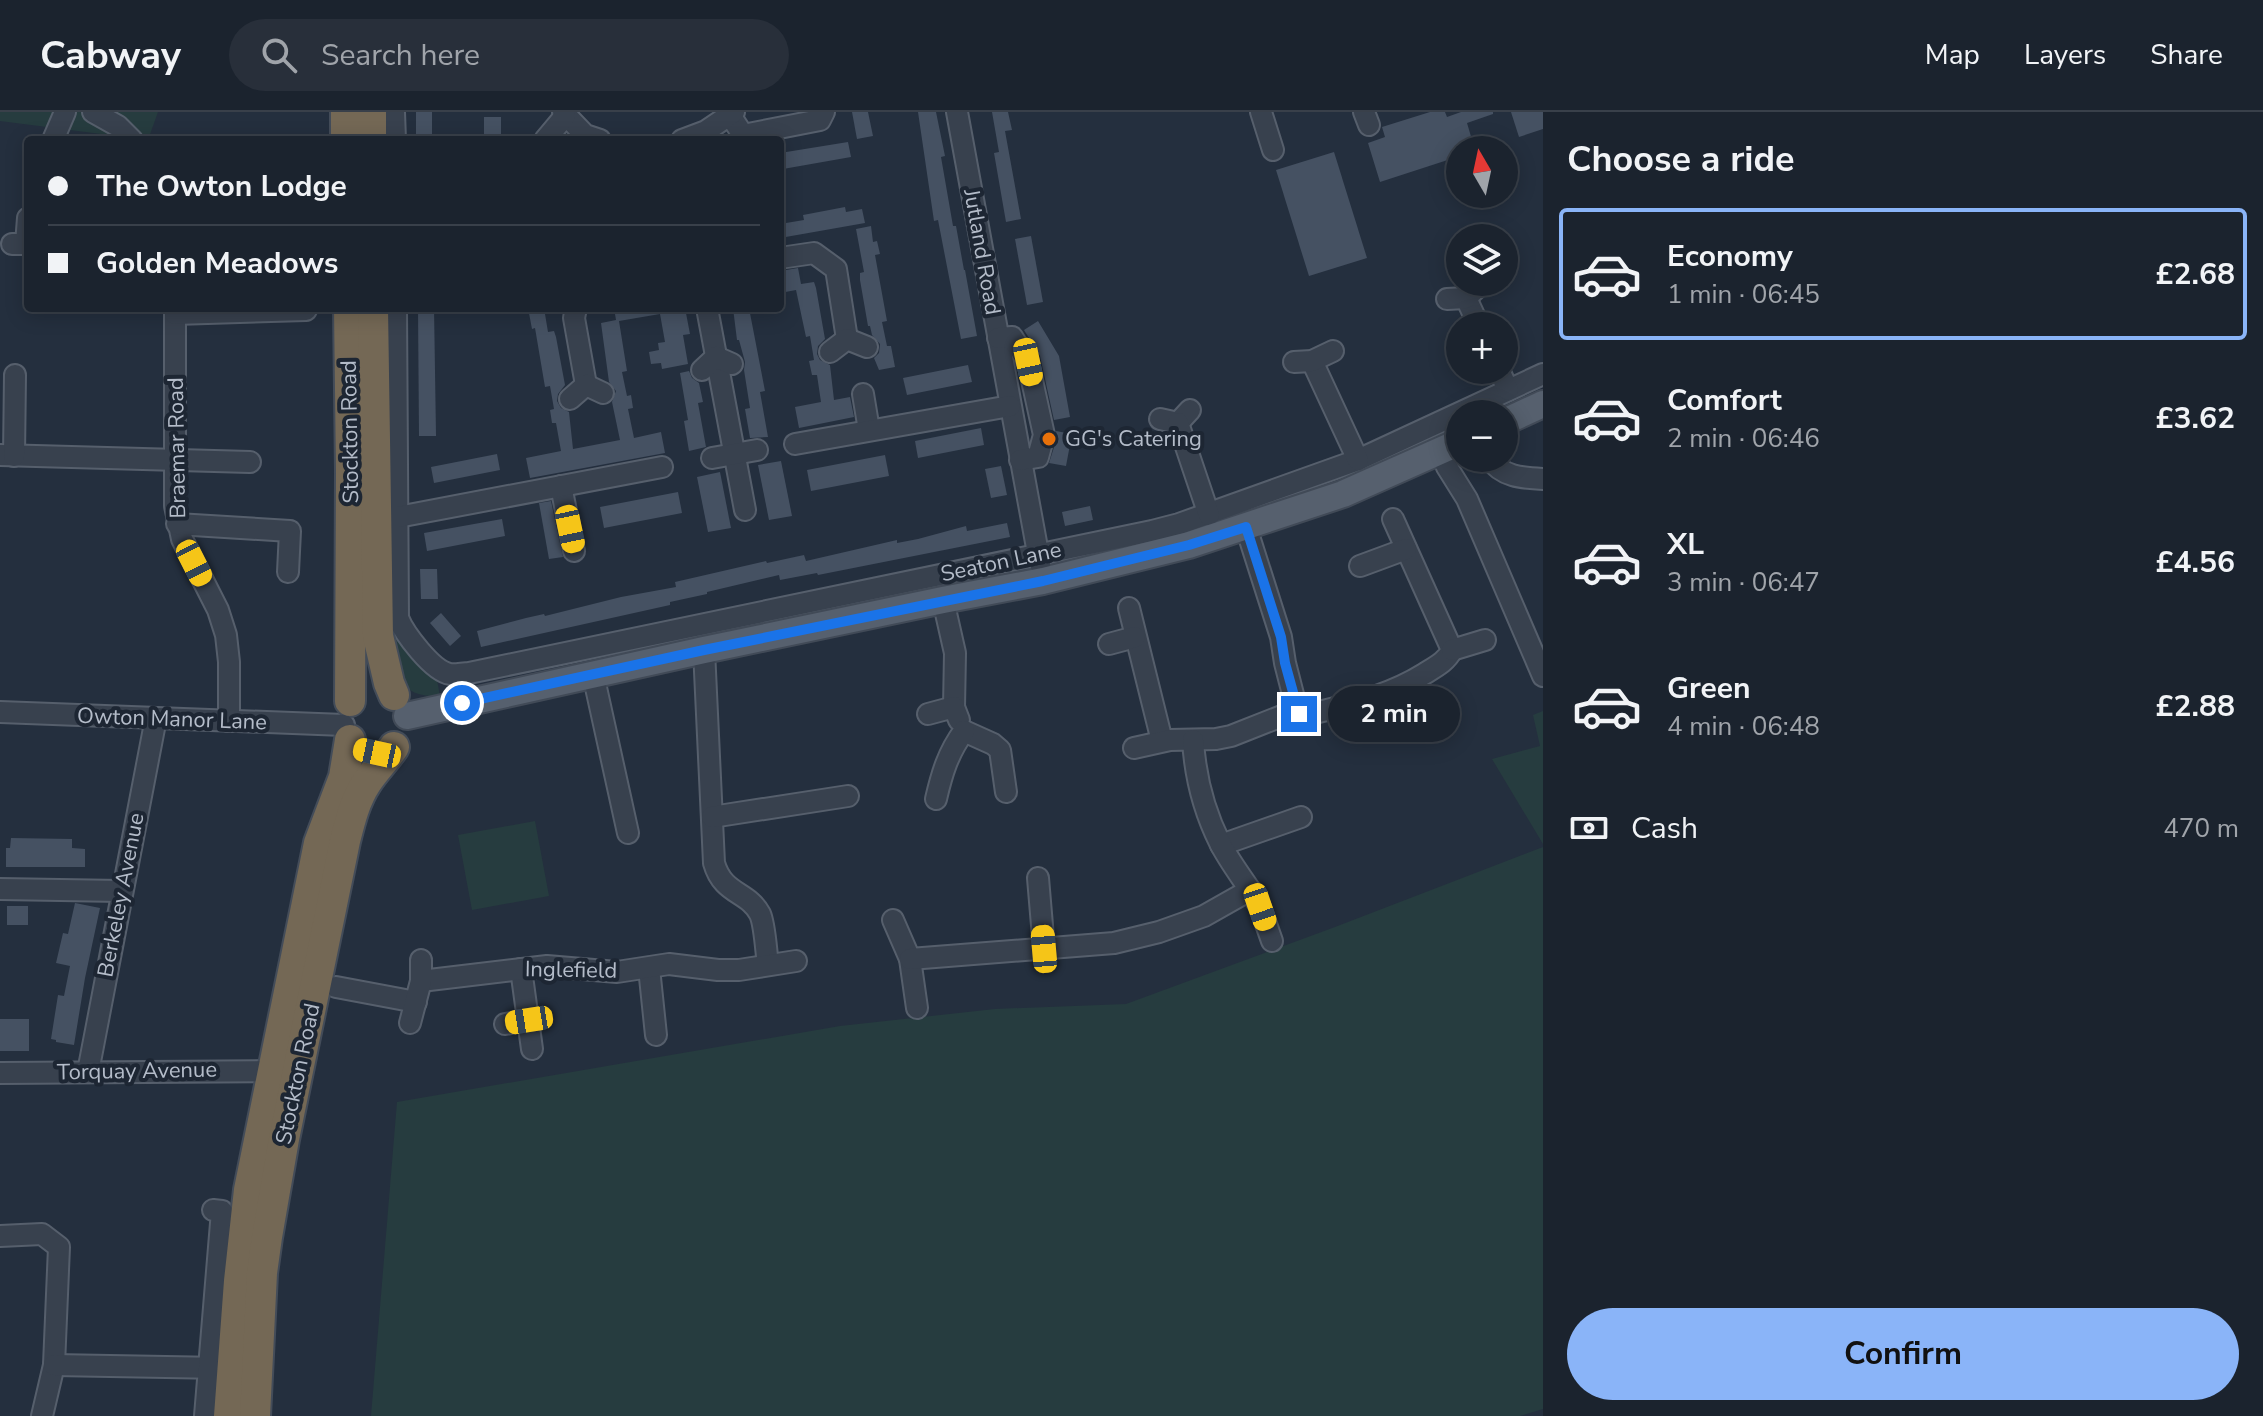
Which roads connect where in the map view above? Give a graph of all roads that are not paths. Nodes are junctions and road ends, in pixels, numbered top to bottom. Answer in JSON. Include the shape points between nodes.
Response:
{"nodes":[{"id":1,"x":65,"y":112,"type":"edge"},
{"id":2,"x":93,"y":112,"type":"edge"},
{"id":3,"x":346,"y":112,"type":"edge"},
{"id":4,"x":371,"y":112,"type":"edge"},
{"id":5,"x":394,"y":112,"type":"edge"},
{"id":6,"x":824,"y":112,"type":"edge"},
{"id":7,"x":957,"y":112,"type":"edge"},
{"id":8,"x":1261,"y":112,"type":"edge"},
{"id":9,"x":732,"y":113,"type":"edge"},
{"id":10,"x":564,"y":114,"type":"edge"},
{"id":11,"x":55,"y":136,"type":"edge"},
{"id":12,"x":128,"y":136,"type":"edge"},
{"id":13,"x":346,"y":136,"type":"edge"},
{"id":14,"x":371,"y":136,"type":"edge"},
{"id":15,"x":395,"y":136,"type":"edge"},
{"id":16,"x":548,"y":136,"type":"edge"},
{"id":17,"x":588,"y":136,"type":"edge"},
{"id":18,"x":693,"y":136,"type":"edge"},
{"id":19,"x":1273,"y":150,"type":"dead end"},
{"id":20,"x":784,"y":257,"type":"edge"},
{"id":21,"x":175,"y":312,"type":"edge"},
{"id":22,"x":349,"y":312,"type":"edge"},
{"id":23,"x":373,"y":312,"type":"edge"},
{"id":24,"x":396,"y":312,"type":"edge"},
{"id":25,"x":575,"y":312,"type":"edge"},
{"id":26,"x":708,"y":312,"type":"edge"},
{"id":27,"x":998,"y":338,"type":"junction"},
{"id":28,"x":847,"y":339,"type":"junction"},
{"id":29,"x":867,"y":347,"type":"dead end"},
{"id":30,"x":1333,"y":351,"type":"dead end"},
{"id":31,"x":830,"y":352,"type":"dead end"},
{"id":32,"x":1543,"y":374,"type":"edge"},
{"id":33,"x":15,"y":375,"type":"dead end"},
{"id":34,"x":1505,"y":384,"type":"edge"},
{"id":35,"x":1508,"y":390,"type":"junction"},
{"id":36,"x":863,"y":394,"type":"dead end"},
{"id":37,"x":570,"y":399,"type":"dead end"},
{"id":38,"x":1543,"y":404,"type":"edge"},
{"id":39,"x":1010,"y":406,"type":"junction"},
{"id":40,"x":1518,"y":416,"type":"edge"},
{"id":41,"x":1176,"y":417,"type":"dead end"},
{"id":42,"x":869,"y":430,"type":"junction"},
{"id":43,"x":795,"y":444,"type":"dead end"},
{"id":44,"x":1446,"y":448,"type":"edge"},
{"id":45,"x":757,"y":450,"type":"dead end"},
{"id":46,"x":735,"y":454,"type":"junction"},
{"id":47,"x":7,"y":456,"type":"edge"},
{"id":48,"x":712,"y":458,"type":"dead end"},
{"id":49,"x":176,"y":460,"type":"junction"},
{"id":50,"x":1020,"y":460,"type":"junction"},
{"id":51,"x":1358,"y":460,"type":"junction"},
{"id":52,"x":250,"y":462,"type":"dead end"},
{"id":53,"x":662,"y":467,"type":"dead end"},
{"id":54,"x":1450,"y":472,"type":"edge"},
{"id":55,"x":1503,"y":472,"type":"edge"},
{"id":56,"x":1543,"y":479,"type":"edge"},
{"id":57,"x":561,"y":486,"type":"junction"},
{"id":58,"x":745,"y":510,"type":"dead end"},
{"id":59,"x":1209,"y":515,"type":"junction"},
{"id":60,"x":386,"y":517,"type":"junction"},
{"id":61,"x":1393,"y":519,"type":"dead end"},
{"id":62,"x":177,"y":524,"type":"junction"},
{"id":63,"x":1246,"y":527,"type":"junction"},
{"id":64,"x":1406,"y":549,"type":"junction"},
{"id":65,"x":574,"y":551,"type":"dead end"},
{"id":66,"x":1038,"y":554,"type":"junction"},
{"id":67,"x":1360,"y":566,"type":"dead end"},
{"id":68,"x":288,"y":572,"type":"dead end"},
{"id":69,"x":1043,"y":581,"type":"junction"},
{"id":70,"x":943,"y":600,"type":"junction"},
{"id":71,"x":1129,"y":608,"type":"dead end"},
{"id":72,"x":1135,"y":637,"type":"junction"},
{"id":73,"x":1485,"y":640,"type":"dead end"},
{"id":74,"x":1109,"y":644,"type":"dead end"},
{"id":75,"x":704,"y":650,"type":"junction"},
{"id":76,"x":1452,"y":650,"type":"junction"},
{"id":77,"x":507,"y":664,"type":"junction"},
{"id":78,"x":438,"y":669,"type":"joint"},
{"id":79,"x":593,"y":674,"type":"junction"},
{"id":80,"x":1543,"y":676,"type":"edge"},
{"id":81,"x":515,"y":692,"type":"junction"},
{"id":82,"x":400,"y":706,"type":"junction"},
{"id":83,"x":954,"y":707,"type":"junction"},
{"id":84,"x":1297,"y":710,"type":"junction"},
{"id":85,"x":0,"y":712,"type":"edge"},
{"id":86,"x":928,"y":714,"type":"dead end"},
{"id":87,"x":156,"y":718,"type":"junction"},
{"id":88,"x":229,"y":721,"type":"junction"},
{"id":89,"x":348,"y":722,"type":"junction"},
{"id":90,"x":964,"y":731,"type":"junction"},
{"id":91,"x":1193,"y":740,"type":"junction"},
{"id":92,"x":1162,"y":741,"type":"junction"},
{"id":93,"x":394,"y":747,"type":"junction"},
{"id":94,"x":1134,"y":748,"type":"dead end"},
{"id":95,"x":1006,"y":792,"type":"dead end"},
{"id":96,"x":848,"y":796,"type":"dead end"},
{"id":97,"x":936,"y":799,"type":"dead end"},
{"id":98,"x":712,"y":817,"type":"junction"},
{"id":99,"x":1301,"y":817,"type":"dead end"},
{"id":100,"x":628,"y":833,"type":"dead end"},
{"id":101,"x":1221,"y":845,"type":"junction"},
{"id":102,"x":1038,"y":878,"type":"dead end"},
{"id":103,"x":0,"y":889,"type":"edge"},
{"id":104,"x":1250,"y":890,"type":"junction"},
{"id":105,"x":121,"y":891,"type":"junction"},
{"id":106,"x":893,"y":920,"type":"dead end"},
{"id":107,"x":1272,"y":941,"type":"dead end"},
{"id":108,"x":1044,"y":949,"type":"junction"},
{"id":109,"x":910,"y":959,"type":"junction"},
{"id":110,"x":421,"y":960,"type":"dead end"},
{"id":111,"x":796,"y":961,"type":"dead end"},
{"id":112,"x":768,"y":965,"type":"junction"},
{"id":113,"x":649,"y":968,"type":"junction"},
{"id":114,"x":521,"y":969,"type":"junction"},
{"id":115,"x":421,"y":981,"type":"junction"},
{"id":116,"x":336,"y":987,"type":"dead end"},
{"id":117,"x":416,"y":1002,"type":"junction"},
{"id":118,"x":917,"y":1008,"type":"dead end"},
{"id":119,"x":529,"y":1020,"type":"junction"},
{"id":120,"x":410,"y":1023,"type":"dead end"},
{"id":121,"x":505,"y":1024,"type":"dead end"},
{"id":122,"x":656,"y":1035,"type":"dead end"},
{"id":123,"x":532,"y":1049,"type":"dead end"},
{"id":124,"x":274,"y":1071,"type":"junction"},
{"id":125,"x":88,"y":1072,"type":"junction"},
{"id":126,"x":0,"y":1073,"type":"edge"},
{"id":127,"x":213,"y":1210,"type":"dead end"},
{"id":128,"x":0,"y":1236,"type":"edge"},
{"id":129,"x":54,"y":1365,"type":"junction"},
{"id":130,"x":221,"y":1368,"type":"junction"},
{"id":131,"x":42,"y":1416,"type":"edge"},
{"id":132,"x":205,"y":1416,"type":"edge"},
{"id":133,"x":229,"y":1416,"type":"edge"},
{"id":134,"x":255,"y":1416,"type":"edge"}],
"edges":[{"from":1,"to":11,"type":"street"},
{"from":2,"to":12,"type":"street"},
{"from":3,"to":13,"type":"highway"},
{"from":4,"to":14,"type":"highway"},
{"from":5,"to":15,"type":"street"},
{"from":6,"to":9,"type":"street","via":[[820,120],[743,135]]},
{"from":7,"to":27,"type":"street","name":"Jutland Road"},
{"from":8,"to":19,"type":"street"},
{"from":9,"to":18,"type":"street"},
{"from":10,"to":16,"type":"street"},
{"from":10,"to":17,"type":"street"},
{"from":20,"to":28,"type":"street","via":[[814,253],[836,269]]},
{"from":21,"to":49,"type":"street","name":"Braemar Road"},
{"from":22,"to":89,"type":"highway","name":"Stockton Road"},
{"from":23,"to":60,"type":"highway","name":"Stockton Road"},
{"from":24,"to":60,"type":"street","name":"Stockton Road"},
{"from":25,"to":37,"type":"street","via":[[594,389]]},
{"from":26,"to":46,"type":"street"},
{"from":27,"to":39,"type":"street","name":"Jutland Road"},
{"from":27,"to":50,"type":"street","via":[[1012,337],[1028,362],[1044,435],[1038,457]]},
{"from":28,"to":29,"type":"street"},
{"from":28,"to":31,"type":"street"},
{"from":30,"to":51,"type":"street","via":[[1303,361]]},
{"from":32,"to":35,"type":"street","name":"Seaton Lane"},
{"from":33,"to":47,"type":"street"},
{"from":34,"to":35,"type":"street"},
{"from":35,"to":51,"type":"street","name":"Seaton Lane"},
{"from":36,"to":42,"type":"street"},
{"from":38,"to":40,"type":"main road"},
{"from":39,"to":42,"type":"street"},
{"from":39,"to":50,"type":"street","name":"Jutland Road"},
{"from":41,"to":59,"type":"street"},
{"from":42,"to":43,"type":"street"},
{"from":44,"to":63,"type":"main road","name":"Seaton Lane","via":[[1343,494]]},
{"from":45,"to":46,"type":"street"},
{"from":46,"to":48,"type":"street"},
{"from":46,"to":58,"type":"street"},
{"from":47,"to":49,"type":"street"},
{"from":49,"to":52,"type":"street"},
{"from":49,"to":62,"type":"street","name":"Braemar Road"},
{"from":50,"to":66,"type":"street","name":"Jutland Road"},
{"from":51,"to":59,"type":"street","name":"Seaton Lane"},
{"from":53,"to":57,"type":"street"},
{"from":54,"to":80,"type":"street","via":[[1467,499]]},
{"from":55,"to":56,"type":"street"},
{"from":57,"to":60,"type":"street"},
{"from":57,"to":65,"type":"street"},
{"from":59,"to":66,"type":"street","name":"Seaton Lane"},
{"from":60,"to":78,"type":"street","name":"Stockton Road","via":[[398,618]]},
{"from":60,"to":82,"type":"highway","name":"Stockton Road","via":[[378,636]]},
{"from":61,"to":64,"type":"street"},
{"from":62,"to":68,"type":"street","via":[[290,531]]},
{"from":62,"to":88,"type":"street","name":"Braemar Road","via":[[226,635]]},
{"from":63,"to":69,"type":"main road","name":"Seaton Lane"},
{"from":63,"to":84,"type":"street","via":[[1281,637]]},
{"from":64,"to":67,"type":"street"},
{"from":64,"to":76,"type":"street"},
{"from":66,"to":69,"type":"street","name":"Jutland Road"},
{"from":66,"to":77,"type":"street","name":"Seaton Lane"},
{"from":69,"to":70,"type":"main road","name":"Seaton Lane"},
{"from":70,"to":75,"type":"main road","name":"Seaton Lane"},
{"from":70,"to":83,"type":"street","via":[[955,653]]},
{"from":71,"to":72,"type":"street"},
{"from":72,"to":74,"type":"street"},
{"from":72,"to":92,"type":"street"},
{"from":73,"to":76,"type":"street"},
{"from":75,"to":79,"type":"main road","name":"Seaton Lane"},
{"from":75,"to":98,"type":"street"},
{"from":76,"to":84,"type":"street","via":[[1439,665],[1381,696],[1307,715]]},
{"from":77,"to":78,"type":"street","name":"Seaton Lane","via":[[448,674]]},
{"from":77,"to":81,"type":"street"},
{"from":79,"to":81,"type":"main road","name":"Seaton Lane"},
{"from":79,"to":100,"type":"street"},
{"from":81,"to":82,"type":"main road","name":"Seaton Lane"},
{"from":82,"to":89,"type":"highway","via":[[382,690],[361,692]]},
{"from":82,"to":93,"type":"highway","via":[[406,727]]},
{"from":83,"to":86,"type":"street"},
{"from":83,"to":90,"type":"street"},
{"from":84,"to":91,"type":"street","via":[[1231,736]]},
{"from":85,"to":87,"type":"street","name":"Owton Manor Lane"},
{"from":87,"to":88,"type":"street","name":"Owton Manor Lane"},
{"from":87,"to":105,"type":"street","name":"Berkeley Avenue"},
{"from":88,"to":89,"type":"street","name":"Owton Manor Lane"},
{"from":89,"to":93,"type":"highway","via":[[361,749],[377,753]]},
{"from":89,"to":124,"type":"highway","name":"Stockton Road","via":[[344,777],[319,843]]},
{"from":90,"to":95,"type":"street","via":[[1000,750]]},
{"from":90,"to":97,"type":"street","via":[[951,749]]},
{"from":91,"to":92,"type":"street"},
{"from":91,"to":101,"type":"street","via":[[1196,775]]},
{"from":92,"to":94,"type":"street"},
{"from":93,"to":134,"type":"highway","name":"Stockton Road","via":[[359,797],[345,841],[267,1237]]},
{"from":96,"to":98,"type":"street","via":[[805,812]]},
{"from":98,"to":112,"type":"street","via":[[718,878],[760,914]]},
{"from":99,"to":101,"type":"street"},
{"from":101,"to":104,"type":"street"},
{"from":102,"to":108,"type":"street"},
{"from":103,"to":105,"type":"street"},
{"from":104,"to":107,"type":"street"},
{"from":104,"to":108,"type":"street","via":[[1204,916],[1159,932],[1114,943]]},
{"from":105,"to":125,"type":"street","name":"Berkeley Avenue"},
{"from":106,"to":109,"type":"street"},
{"from":108,"to":109,"type":"street"},
{"from":109,"to":118,"type":"street"},
{"from":110,"to":115,"type":"street"},
{"from":111,"to":112,"type":"street","name":"Inglefield"},
{"from":112,"to":113,"type":"street","name":"Inglefield"},
{"from":113,"to":114,"type":"street","name":"Inglefield"},
{"from":113,"to":122,"type":"street"},
{"from":114,"to":115,"type":"street","name":"Inglefield"},
{"from":114,"to":119,"type":"street"},
{"from":115,"to":117,"type":"street"},
{"from":116,"to":117,"type":"street"},
{"from":117,"to":120,"type":"street"},
{"from":119,"to":121,"type":"street"},
{"from":119,"to":123,"type":"street"},
{"from":124,"to":125,"type":"street","name":"Torquay Avenue"},
{"from":124,"to":130,"type":"highway","name":"Stockton Road"},
{"from":125,"to":126,"type":"street","name":"Torquay Avenue"},
{"from":127,"to":130,"type":"street","name":"Stockton Road","via":[[222,1211]]},
{"from":128,"to":129,"type":"street","via":[[42,1234],[59,1247]]},
{"from":129,"to":130,"type":"street"},
{"from":129,"to":131,"type":"street"},
{"from":130,"to":132,"type":"street","name":"Stockton Road"},
{"from":130,"to":133,"type":"highway","name":"Stockton Road"}]}
